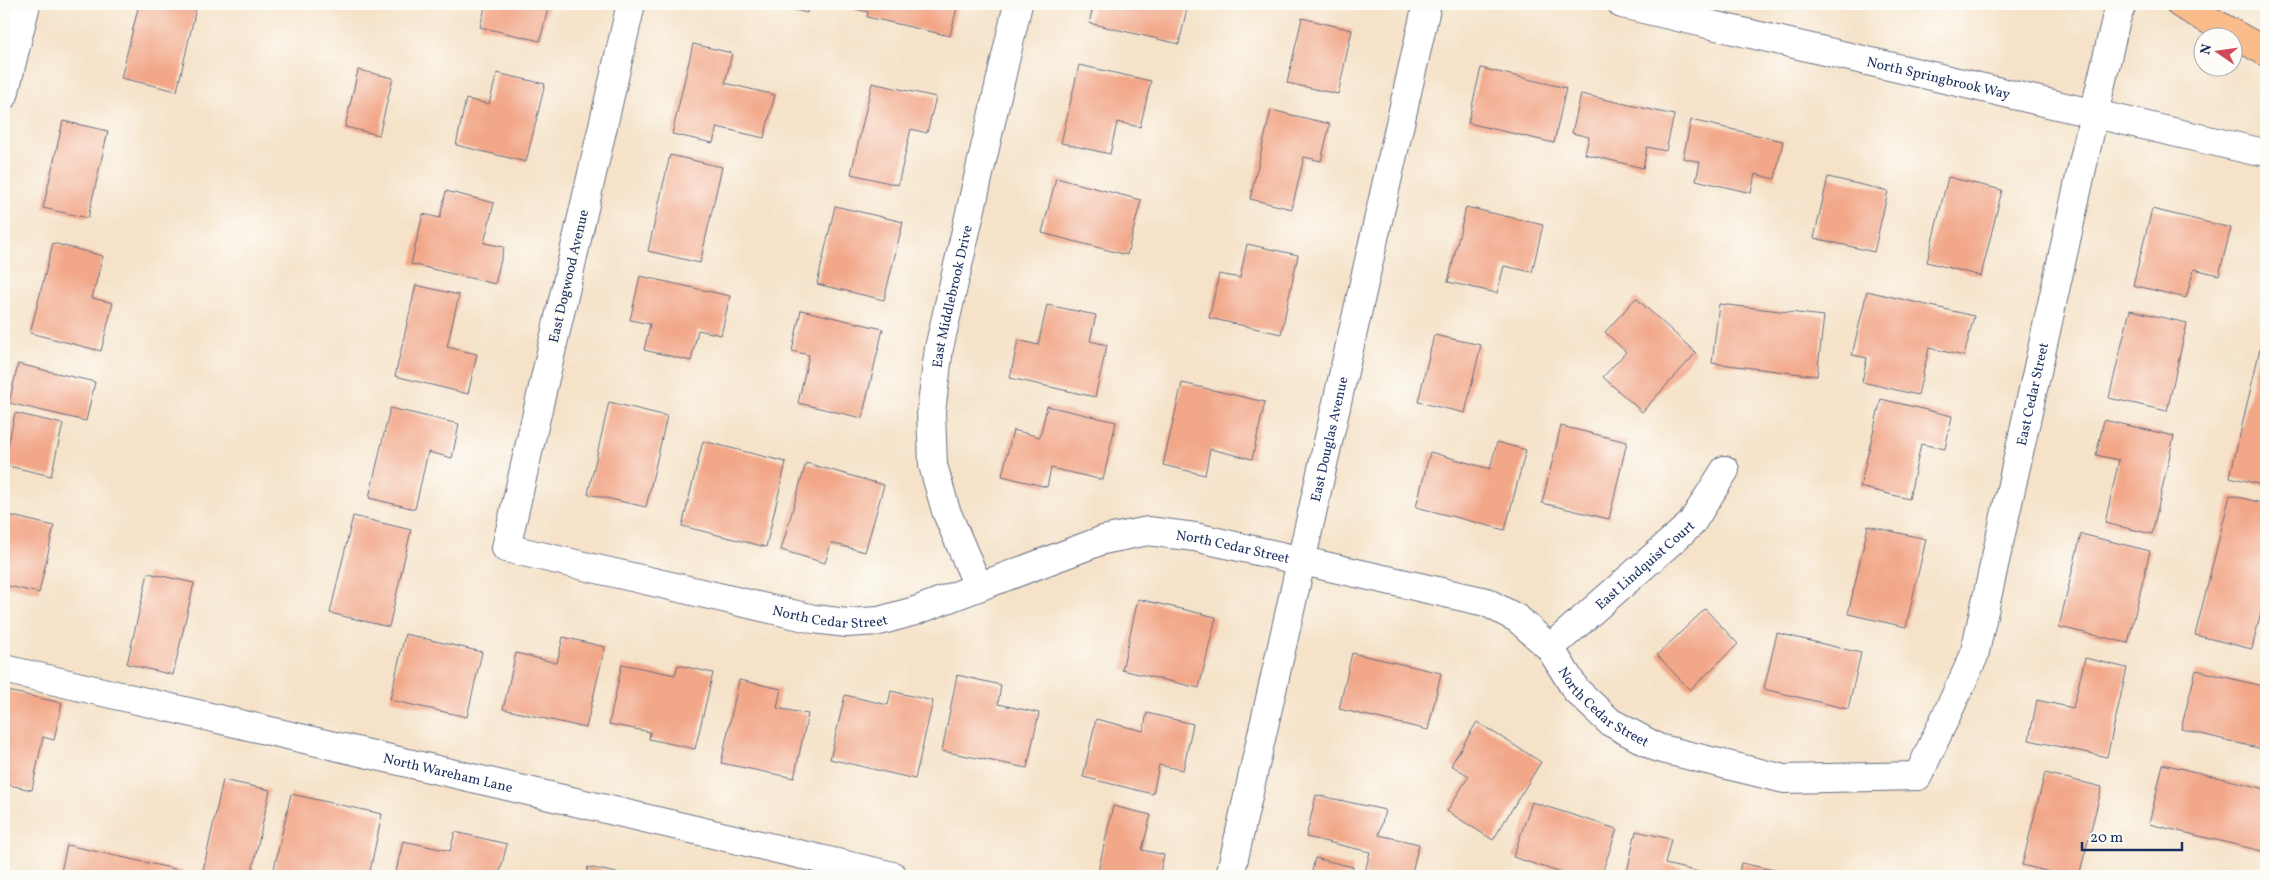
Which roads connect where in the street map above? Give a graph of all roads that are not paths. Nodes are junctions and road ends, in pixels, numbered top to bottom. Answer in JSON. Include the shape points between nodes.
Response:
{"nodes":[{"id":1,"x":26,"y":4,"type":"edge"},
{"id":2,"x":631,"y":4,"type":"edge"},
{"id":3,"x":1018,"y":4,"type":"edge"},
{"id":4,"x":1427,"y":4,"type":"edge"},
{"id":5,"x":1622,"y":4,"type":"edge"},
{"id":6,"x":2122,"y":4,"type":"edge"},
{"id":7,"x":2180,"y":4,"type":"edge"},
{"id":8,"x":2266,"y":52,"type":"edge"},
{"id":9,"x":4,"y":96,"type":"edge"},
{"id":10,"x":2094,"y":114,"type":"junction"},
{"id":11,"x":2255,"y":151,"type":"dead end"},
{"id":12,"x":1725,"y":470,"type":"dead end"},
{"id":13,"x":506,"y":548,"type":"joint"},
{"id":14,"x":1302,"y":561,"type":"junction"},
{"id":15,"x":978,"y":586,"type":"junction"},
{"id":16,"x":1550,"y":648,"type":"junction"},
{"id":17,"x":4,"y":669,"type":"edge"},
{"id":18,"x":1918,"y":776,"type":"joint"},
{"id":19,"x":893,"y":876,"type":"edge"},
{"id":20,"x":1230,"y":876,"type":"edge"}],
"edges":[{"from":1,"to":9,"type":"street"},
{"from":2,"to":13,"type":"street","name":"East Dogwood Avenue"},
{"from":3,"to":15,"type":"street","name":"East Middlebrook Drive","via":[[939,348],[931,412],[933,466],[946,511]]},
{"from":4,"to":14,"type":"street","name":"East Douglas Avenue"},
{"from":5,"to":10,"type":"street","name":"North Springbrook Way"},
{"from":6,"to":10,"type":"street","name":"East Cedar Street"},
{"from":7,"to":8,"type":"main road"},
{"from":10,"to":11,"type":"street","name":"North Springbrook Way"},
{"from":10,"to":18,"type":"street","name":"East Cedar Street","via":[[1974,656]]},
{"from":12,"to":16,"type":"street","name":"East Lindquist Court","via":[[1691,524]]},
{"from":13,"to":15,"type":"street","name":"North Cedar Street","via":[[814,619],[847,623],[879,620],[915,611]]},
{"from":14,"to":15,"type":"street","name":"North Cedar Street","via":[[1195,537],[1148,532],[1103,540]]},
{"from":14,"to":16,"type":"street","name":"North Cedar Street","via":[[1486,602],[1518,620]]},
{"from":14,"to":20,"type":"street","name":"East Douglas Avenue"},
{"from":16,"to":18,"type":"street","name":"North Cedar Street","via":[[1576,690],[1610,722],[1658,748],[1784,779]]},
{"from":17,"to":19,"type":"street","name":"North Wareham Lane"}]}
